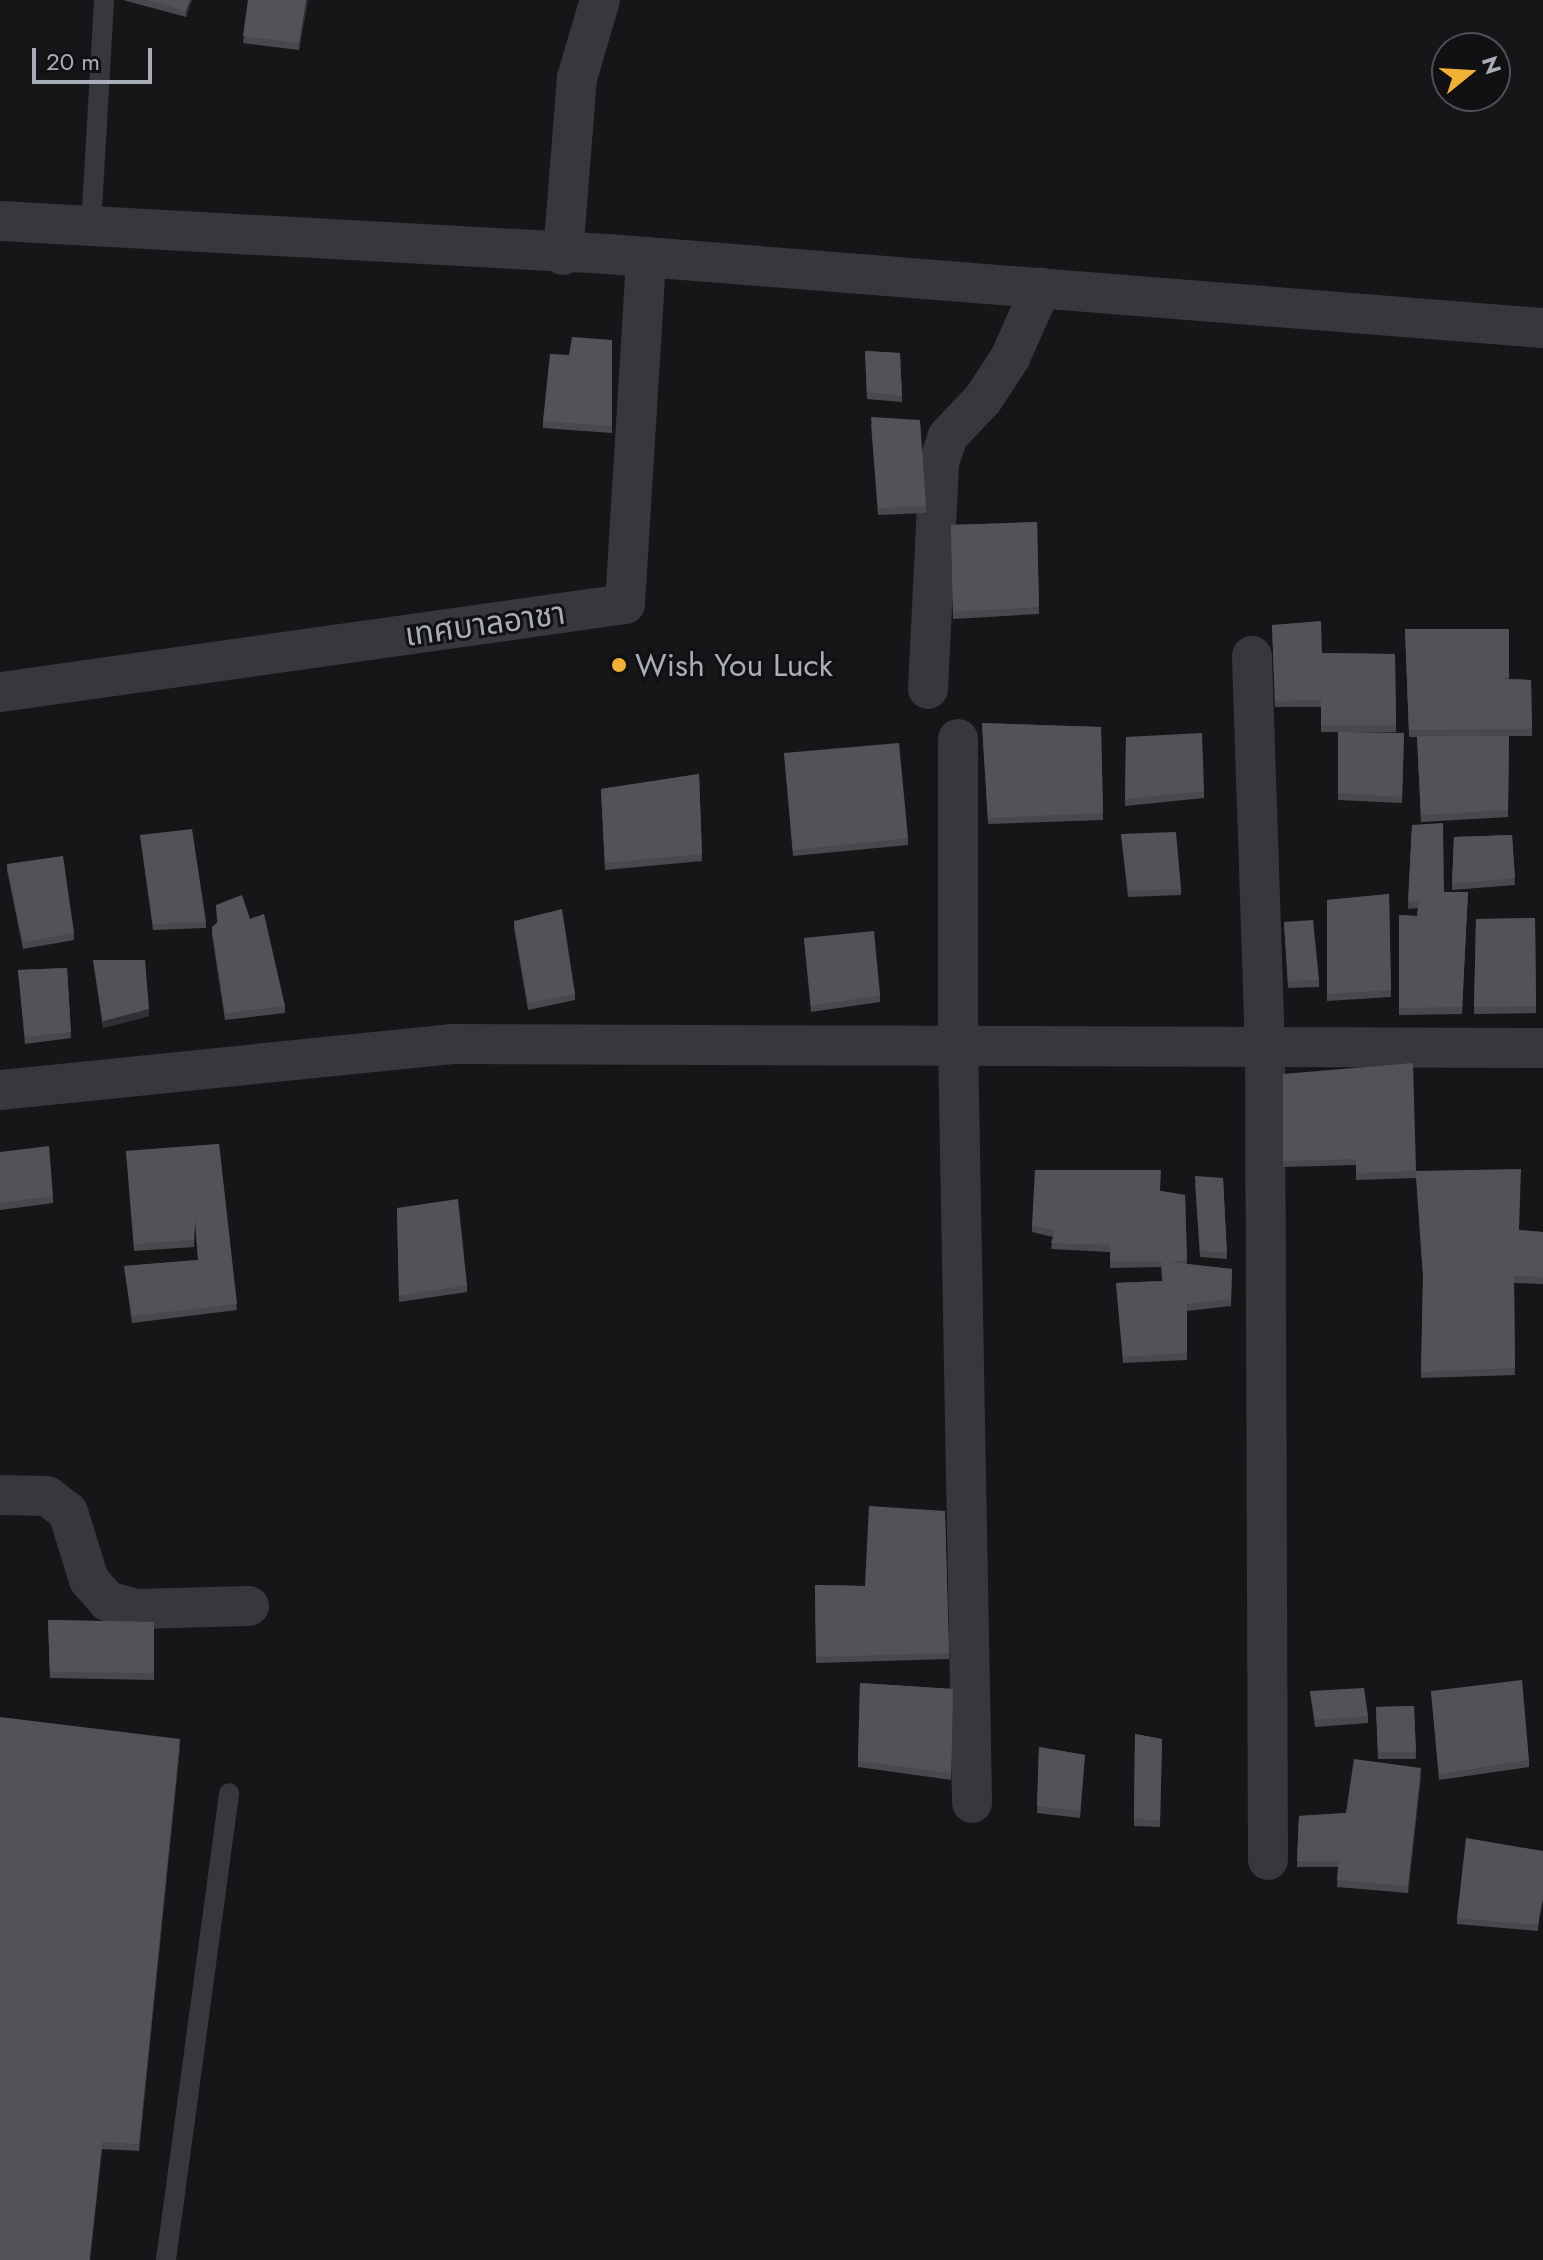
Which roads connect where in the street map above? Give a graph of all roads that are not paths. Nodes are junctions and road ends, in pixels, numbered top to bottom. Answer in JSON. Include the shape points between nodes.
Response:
{"nodes":[{"id":1,"x":104,"y":0,"type":"edge"},
{"id":2,"x":600,"y":0,"type":"edge"},
{"id":3,"x":0,"y":221,"type":"edge"},
{"id":4,"x":91,"y":227,"type":"junction"},
{"id":5,"x":563,"y":255,"type":"junction"},
{"id":6,"x":646,"y":257,"type":"junction"},
{"id":7,"x":1041,"y":288,"type":"junction"},
{"id":8,"x":1543,"y":328,"type":"edge"},
{"id":9,"x":1252,"y":656,"type":"dead end"},
{"id":10,"x":928,"y":689,"type":"dead end"},
{"id":11,"x":1,"y":692,"type":"edge"},
{"id":12,"x":958,"y":739,"type":"dead end"},
{"id":13,"x":958,"y":1043,"type":"junction"},
{"id":14,"x":1265,"y":1045,"type":"junction"},
{"id":15,"x":1543,"y":1048,"type":"edge"},
{"id":16,"x":0,"y":1090,"type":"edge"},
{"id":17,"x":0,"y":1495,"type":"edge"},
{"id":18,"x":249,"y":1606,"type":"dead end"},
{"id":19,"x":229,"y":1793,"type":"dead end"},
{"id":20,"x":972,"y":1803,"type":"dead end"},
{"id":21,"x":1268,"y":1860,"type":"dead end"},
{"id":22,"x":166,"y":2260,"type":"edge"}],
"edges":[{"from":1,"to":4,"type":"lane"},
{"from":2,"to":5,"type":"street","via":[[577,78]]},
{"from":3,"to":4,"type":"street"},
{"from":4,"to":5,"type":"street"},
{"from":5,"to":6,"type":"street"},
{"from":6,"to":7,"type":"street"},
{"from":6,"to":11,"type":"street","name":"เทศบาลอาชา","via":[[625,604]]},
{"from":7,"to":8,"type":"street"},
{"from":7,"to":10,"type":"street","via":[[1010,358],[983,399],[948,436],[939,463]]},
{"from":9,"to":14,"type":"street"},
{"from":12,"to":13,"type":"street"},
{"from":13,"to":14,"type":"street"},
{"from":13,"to":16,"type":"street","via":[[450,1044]]},
{"from":13,"to":20,"type":"street"},
{"from":14,"to":15,"type":"street"},
{"from":14,"to":21,"type":"street"},
{"from":17,"to":18,"type":"street","via":[[47,1496],[68,1512],[89,1580],[107,1601],[137,1609]]},
{"from":19,"to":22,"type":"lane"}]}
